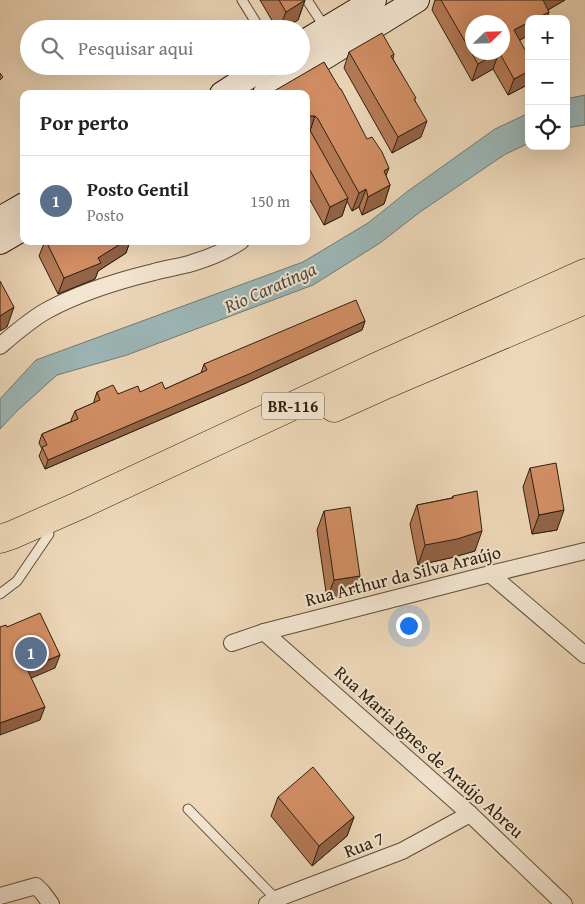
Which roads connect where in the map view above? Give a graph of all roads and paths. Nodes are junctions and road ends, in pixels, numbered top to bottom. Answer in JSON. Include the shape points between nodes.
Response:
{"nodes":[{"id":1,"x":242,"y":0,"type":"edge"},
{"id":2,"x":307,"y":0,"type":"edge"},
{"id":3,"x":373,"y":0,"type":"edge"},
{"id":4,"x":417,"y":0,"type":"edge"},
{"id":5,"x":254,"y":20,"type":"edge"},
{"id":6,"x":326,"y":29,"type":"junction"},
{"id":7,"x":311,"y":59,"type":"edge"},
{"id":8,"x":251,"y":75,"type":"edge"},
{"id":9,"x":292,"y":75,"type":"edge"},
{"id":10,"x":228,"y":90,"type":"edge"},
{"id":11,"x":275,"y":90,"type":"edge"},
{"id":12,"x":20,"y":207,"type":"edge"},
{"id":13,"x":0,"y":219,"type":"edge"},
{"id":14,"x":20,"y":230,"type":"edge"},
{"id":15,"x":0,"y":242,"type":"edge"},
{"id":16,"x":234,"y":245,"type":"edge"},
{"id":17,"x":585,"y":273,"type":"edge"},
{"id":18,"x":585,"y":301,"type":"edge"},
{"id":19,"x":0,"y":346,"type":"edge"},
{"id":20,"x":49,"y":534,"type":"junction"},
{"id":21,"x":0,"y":539,"type":"edge"},
{"id":22,"x":585,"y":551,"type":"edge"},
{"id":23,"x":0,"y":553,"type":"edge"},
{"id":24,"x":490,"y":574,"type":"junction"},
{"id":25,"x":0,"y":594,"type":"edge"},
{"id":26,"x":264,"y":632,"type":"junction"},
{"id":27,"x":232,"y":644,"type":"dead end"},
{"id":28,"x":585,"y":655,"type":"edge"},
{"id":29,"x":188,"y":809,"type":"dead end"},
{"id":30,"x":470,"y":814,"type":"junction"},
{"id":31,"x":0,"y":896,"type":"edge"},
{"id":32,"x":274,"y":902,"type":"edge"},
{"id":33,"x":51,"y":904,"type":"edge"},
{"id":34,"x":564,"y":904,"type":"edge"}],
"edges":[{"from":1,"to":5,"type":"lane"},
{"from":2,"to":6,"type":"lane"},
{"from":3,"to":6,"type":"main road"},
{"from":4,"to":7,"type":"main road"},
{"from":6,"to":7,"type":"main road"},
{"from":8,"to":10,"type":"main road"},
{"from":9,"to":11,"type":"main road"},
{"from":12,"to":13,"type":"main road"},
{"from":14,"to":15,"type":"main road"},
{"from":16,"to":19,"type":"street","via":[[192,263],[105,285],[73,298],[44,312]]},
{"from":17,"to":21,"type":"highway","number":"BR-116"},
{"from":18,"to":20,"type":"highway","number":"BR-116","via":[[385,385]]},
{"from":20,"to":23,"type":"highway","number":"BR-116"},
{"from":20,"to":25,"type":"lane","via":[[17,581]]},
{"from":22,"to":24,"type":"street","name":"Rua Arthur da Silva Araújo"},
{"from":24,"to":26,"type":"street","name":"Rua Arthur da Silva Araújo"},
{"from":24,"to":28,"type":"street"},
{"from":26,"to":27,"type":"street","name":"Rua Arthur da Silva Araújo"},
{"from":26,"to":30,"type":"street","name":"Rua Maria Ignes de Araújo Abreu"},
{"from":29,"to":32,"type":"lane"},
{"from":30,"to":32,"type":"street","name":"Rua 7","via":[[402,851]]},
{"from":30,"to":34,"type":"street","name":"Rua Maria Ignes de Araújo Abreu"},
{"from":31,"to":33,"type":"street","via":[[36,886]]}]}
